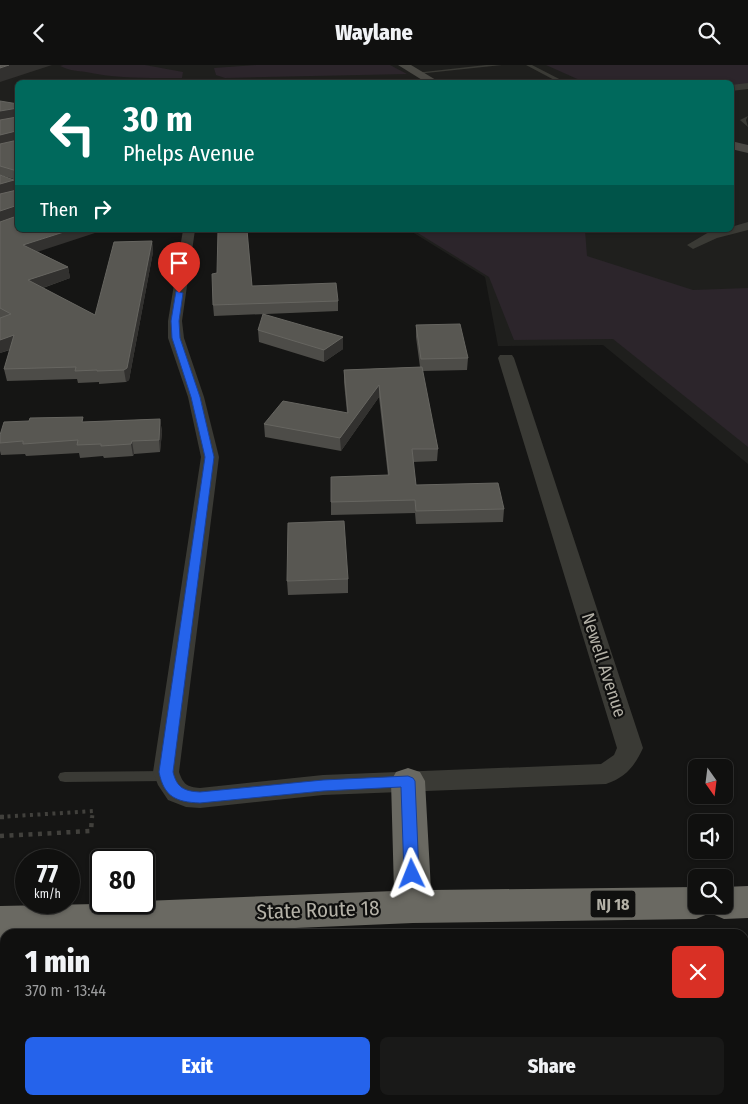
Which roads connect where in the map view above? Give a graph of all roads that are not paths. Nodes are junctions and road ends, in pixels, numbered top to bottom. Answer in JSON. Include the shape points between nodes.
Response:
{"nodes":[{"id":1,"x":403,"y":65,"type":"edge"},
{"id":2,"x":500,"y":65,"type":"edge"},
{"id":3,"x":528,"y":65,"type":"edge"},
{"id":4,"x":417,"y":73,"type":"junction"},
{"id":5,"x":430,"y":80,"type":"edge"},
{"id":6,"x":560,"y":80,"type":"edge"},
{"id":7,"x":747,"y":87,"type":"edge"},
{"id":8,"x":734,"y":88,"type":"edge"},
{"id":9,"x":748,"y":118,"type":"edge"},
{"id":10,"x":748,"y":125,"type":"edge"},
{"id":11,"x":734,"y":146,"type":"edge"},
{"id":12,"x":748,"y":149,"type":"edge"},
{"id":13,"x":748,"y":226,"type":"edge"},
{"id":14,"x":734,"y":230,"type":"edge"},
{"id":15,"x":189,"y":232,"type":"edge"},
{"id":16,"x":725,"y":232,"type":"edge"},
{"id":17,"x":693,"y":245,"type":"dead end"},
{"id":18,"x":506,"y":358,"type":"dead end"},
{"id":19,"x":167,"y":776,"type":"junction"},
{"id":20,"x":65,"y":777,"type":"dead end"},
{"id":21,"x":408,"y":781,"type":"junction"},
{"id":22,"x":748,"y":902,"type":"edge"},
{"id":23,"x":688,"y":903,"type":"edge"},
{"id":24,"x":733,"y":903,"type":"edge"},
{"id":25,"x":413,"y":907,"type":"junction"},
{"id":26,"x":0,"y":923,"type":"edge"}],
"edges":[{"from":1,"to":4,"type":"main road"},
{"from":2,"to":4,"type":"lane"},
{"from":3,"to":6,"type":"lane"},
{"from":4,"to":5,"type":"main road"},
{"from":7,"to":8,"type":"street"},
{"from":9,"to":10,"type":"lane","via":[[743,120]]},
{"from":11,"to":12,"type":"main road"},
{"from":13,"to":14,"type":"street"},
{"from":15,"to":19,"type":"street","via":[[175,321],[176,338],[196,397],[210,457]]},
{"from":16,"to":17,"type":"street"},
{"from":18,"to":21,"type":"street","name":"Newell Avenue","via":[[630,748],[624,761],[606,774]]},
{"from":19,"to":20,"type":"lane"},
{"from":19,"to":21,"type":"street","name":"Newell Avenue","via":[[168,784],[175,792],[187,797]]},
{"from":21,"to":25,"type":"highway"},
{"from":22,"to":24,"type":"highway"},
{"from":23,"to":25,"type":"highway","name":"State Route 18","number":"NJ 18"},
{"from":25,"to":26,"type":"highway","name":"State Route 18","number":"NJ 18"}]}
